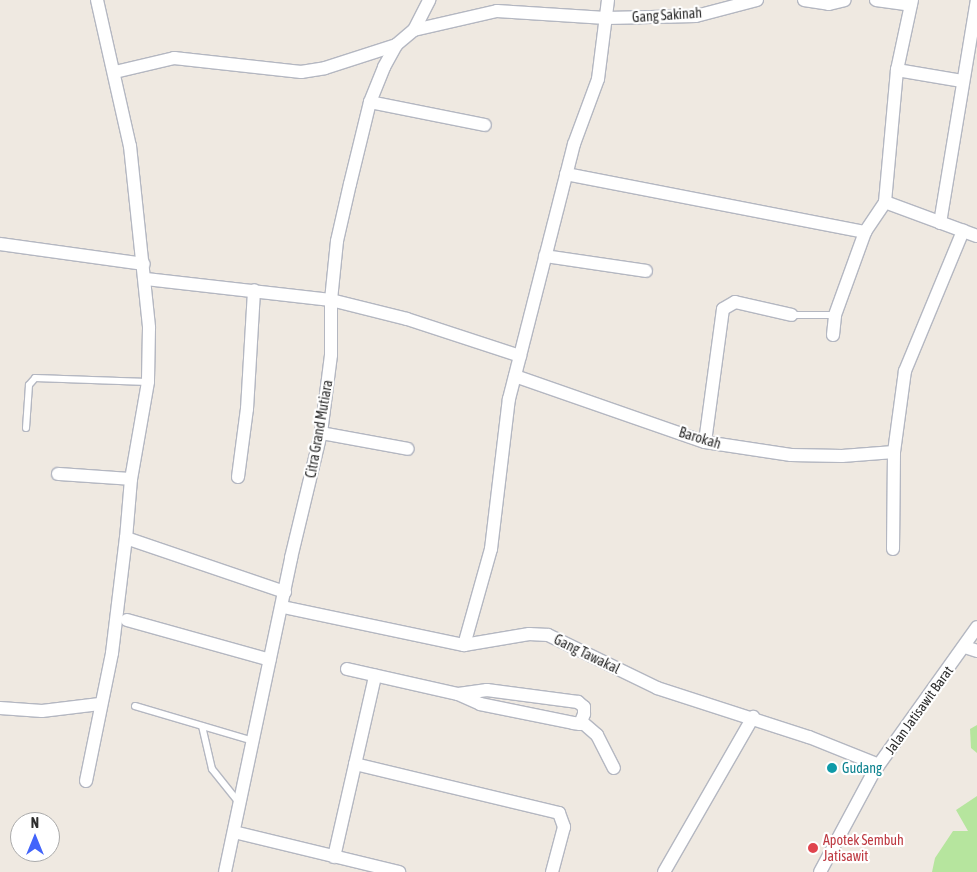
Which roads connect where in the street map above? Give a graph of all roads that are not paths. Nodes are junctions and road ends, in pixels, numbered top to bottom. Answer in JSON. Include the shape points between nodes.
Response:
{"nodes":[{"id":1,"x":98,"y":0,"type":"edge"},
{"id":2,"x":429,"y":0,"type":"edge"},
{"id":3,"x":608,"y":0,"type":"edge"},
{"id":4,"x":757,"y":0,"type":"edge"},
{"id":5,"x":804,"y":0,"type":"edge"},
{"id":6,"x":845,"y":0,"type":"edge"},
{"id":7,"x":876,"y":0,"type":"edge"},
{"id":8,"x":977,"y":0,"type":"edge"},
{"id":9,"x":911,"y":2,"type":"edge"},
{"id":10,"x":606,"y":18,"type":"junction"},
{"id":11,"x":414,"y":30,"type":"junction"},
{"id":12,"x":396,"y":45,"type":"junction"},
{"id":13,"x":897,"y":70,"type":"junction"},
{"id":14,"x":114,"y":72,"type":"junction"},
{"id":15,"x":962,"y":81,"type":"junction"},
{"id":16,"x":370,"y":102,"type":"junction"},
{"id":17,"x":485,"y":125,"type":"dead end"},
{"id":18,"x":566,"y":174,"type":"junction"},
{"id":19,"x":885,"y":202,"type":"junction"},
{"id":20,"x":940,"y":223,"type":"junction"},
{"id":21,"x":963,"y":231,"type":"junction"},
{"id":22,"x":865,"y":232,"type":"junction"},
{"id":23,"x":977,"y":236,"type":"edge"},
{"id":24,"x":0,"y":244,"type":"edge"},
{"id":25,"x":545,"y":256,"type":"junction"},
{"id":26,"x":144,"y":264,"type":"junction"},
{"id":27,"x":646,"y":271,"type":"dead end"},
{"id":28,"x":146,"y":279,"type":"junction"},
{"id":29,"x":254,"y":290,"type":"junction"},
{"id":30,"x":331,"y":300,"type":"junction"},
{"id":31,"x":792,"y":315,"type":"joint"},
{"id":32,"x":835,"y":315,"type":"junction"},
{"id":33,"x":833,"y":335,"type":"dead end"},
{"id":34,"x":520,"y":356,"type":"junction"},
{"id":35,"x":514,"y":376,"type":"junction"},
{"id":36,"x":148,"y":382,"type":"junction"},
{"id":37,"x":26,"y":428,"type":"dead end"},
{"id":38,"x":321,"y":433,"type":"junction"},
{"id":39,"x":704,"y":442,"type":"junction"},
{"id":40,"x":408,"y":449,"type":"dead end"},
{"id":41,"x":894,"y":452,"type":"junction"},
{"id":42,"x":58,"y":474,"type":"dead end"},
{"id":43,"x":238,"y":477,"type":"dead end"},
{"id":44,"x":131,"y":479,"type":"junction"},
{"id":45,"x":126,"y":538,"type":"junction"},
{"id":46,"x":892,"y":549,"type":"dead end"},
{"id":47,"x":286,"y":592,"type":"junction"},
{"id":48,"x":283,"y":607,"type":"junction"},
{"id":49,"x":127,"y":620,"type":"dead end"},
{"id":50,"x":977,"y":627,"type":"edge"},
{"id":51,"x":464,"y":645,"type":"junction"},
{"id":52,"x":971,"y":649,"type":"edge"},
{"id":53,"x":270,"y":660,"type":"junction"},
{"id":54,"x":347,"y":669,"type":"dead end"},
{"id":55,"x":376,"y":676,"type":"junction"},
{"id":56,"x":458,"y":694,"type":"junction"},
{"id":57,"x":100,"y":704,"type":"junction"},
{"id":58,"x":135,"y":706,"type":"dead end"},
{"id":59,"x":0,"y":708,"type":"edge"},
{"id":60,"x":753,"y":718,"type":"junction"},
{"id":61,"x":582,"y":722,"type":"junction"},
{"id":62,"x":202,"y":726,"type":"junction"},
{"id":63,"x":253,"y":741,"type":"junction"},
{"id":64,"x":355,"y":764,"type":"junction"},
{"id":65,"x":879,"y":766,"type":"junction"},
{"id":66,"x":614,"y":768,"type":"dead end"},
{"id":67,"x":86,"y":781,"type":"dead end"},
{"id":68,"x":241,"y":806,"type":"junction"},
{"id":69,"x":234,"y":832,"type":"junction"},
{"id":70,"x":334,"y":857,"type":"junction"},
{"id":71,"x":225,"y":872,"type":"edge"},
{"id":72,"x":399,"y":872,"type":"edge"},
{"id":73,"x":552,"y":872,"type":"edge"},
{"id":74,"x":664,"y":872,"type":"edge"},
{"id":75,"x":820,"y":872,"type":"edge"}],
"edges":[{"from":1,"to":14,"type":"street"},
{"from":2,"to":11,"type":"street","name":"Citra Grand Mutiara"},
{"from":3,"to":10,"type":"street"},
{"from":4,"to":10,"type":"street","name":"Gang Sakinah","via":[[696,16]]},
{"from":5,"to":6,"type":"street","via":[[829,4]]},
{"from":7,"to":9,"type":"street"},
{"from":8,"to":15,"type":"street"},
{"from":9,"to":13,"type":"street"},
{"from":10,"to":11,"type":"street","name":"Gang Sakinah","via":[[497,11]]},
{"from":10,"to":18,"type":"street","via":[[598,79]]},
{"from":11,"to":12,"type":"street","name":"Citra Grand Mutiara"},
{"from":12,"to":14,"type":"street","via":[[302,72],[174,58]]},
{"from":12,"to":16,"type":"street","name":"Citra Grand Mutiara"},
{"from":13,"to":15,"type":"street"},
{"from":13,"to":19,"type":"street"},
{"from":14,"to":26,"type":"street","via":[[130,146]]},
{"from":15,"to":20,"type":"street"},
{"from":16,"to":17,"type":"street"},
{"from":16,"to":30,"type":"street","name":"Citra Grand Mutiara","via":[[337,242]]},
{"from":18,"to":22,"type":"street"},
{"from":18,"to":25,"type":"street"},
{"from":19,"to":20,"type":"street"},
{"from":19,"to":22,"type":"street"},
{"from":20,"to":21,"type":"street"},
{"from":21,"to":23,"type":"street"},
{"from":21,"to":41,"type":"street","via":[[905,371]]},
{"from":22,"to":32,"type":"street"},
{"from":24,"to":26,"type":"street"},
{"from":25,"to":27,"type":"street"},
{"from":25,"to":34,"type":"street"},
{"from":26,"to":28,"type":"street"},
{"from":28,"to":29,"type":"street"},
{"from":28,"to":36,"type":"street"},
{"from":29,"to":30,"type":"street"},
{"from":29,"to":43,"type":"street","via":[[247,409]]},
{"from":30,"to":34,"type":"street","via":[[414,321]]},
{"from":30,"to":38,"type":"street","name":"Citra Grand Mutiara","via":[[331,355]]},
{"from":31,"to":32,"type":"lane"},
{"from":31,"to":39,"type":"street","via":[[735,302],[723,309]]},
{"from":32,"to":33,"type":"street"},
{"from":34,"to":35,"type":"street"},
{"from":35,"to":39,"type":"street","name":"Barokah"},
{"from":35,"to":51,"type":"street","via":[[491,549]]},
{"from":36,"to":37,"type":"lane","via":[[34,378],[29,386]]},
{"from":36,"to":44,"type":"street"},
{"from":38,"to":40,"type":"street"},
{"from":38,"to":47,"type":"street","name":"Citra Grand Mutiara"},
{"from":39,"to":41,"type":"street","name":"Barokah","via":[[790,455]]},
{"from":41,"to":46,"type":"street"},
{"from":42,"to":44,"type":"street"},
{"from":44,"to":45,"type":"street"},
{"from":45,"to":47,"type":"street"},
{"from":45,"to":57,"type":"street","via":[[112,653]]},
{"from":47,"to":48,"type":"street","name":"Citra Grand Mutiara"},
{"from":48,"to":51,"type":"street","name":"Gang Tawakal"},
{"from":48,"to":53,"type":"street","name":"Citra Grand Mutiara"},
{"from":49,"to":53,"type":"street"},
{"from":50,"to":52,"type":"street","name":"Jalan Jatisawit Barat"},
{"from":51,"to":60,"type":"street","name":"Gang Tawakal","via":[[529,634],[548,635],[657,688]]},
{"from":52,"to":65,"type":"street","name":"Jalan Jatisawit Barat"},
{"from":53,"to":63,"type":"street","name":"Citra Grand Mutiara"},
{"from":54,"to":55,"type":"street"},
{"from":55,"to":56,"type":"street"},
{"from":55,"to":64,"type":"street"},
{"from":56,"to":61,"type":"street","via":[[480,704],[578,724]]},
{"from":56,"to":61,"type":"street","via":[[487,690],[578,702],[584,707]]},
{"from":57,"to":59,"type":"street","via":[[42,711]]},
{"from":57,"to":67,"type":"street"},
{"from":58,"to":62,"type":"lane"},
{"from":60,"to":65,"type":"street","name":"Gang Tawakal"},
{"from":60,"to":74,"type":"street"},
{"from":61,"to":66,"type":"street","via":[[597,735]]},
{"from":62,"to":63,"type":"lane"},
{"from":62,"to":68,"type":"lane","via":[[212,769]]},
{"from":63,"to":68,"type":"street","name":"Citra Grand Mutiara"},
{"from":64,"to":70,"type":"street"},
{"from":64,"to":73,"type":"street","via":[[559,813],[564,827]]},
{"from":65,"to":75,"type":"street","name":"Jalan Jatisawit Barat"},
{"from":68,"to":69,"type":"street","name":"Citra Grand Mutiara"},
{"from":69,"to":70,"type":"street"},
{"from":69,"to":71,"type":"street","name":"Citra Grand Mutiara"},
{"from":70,"to":72,"type":"street"}]}
